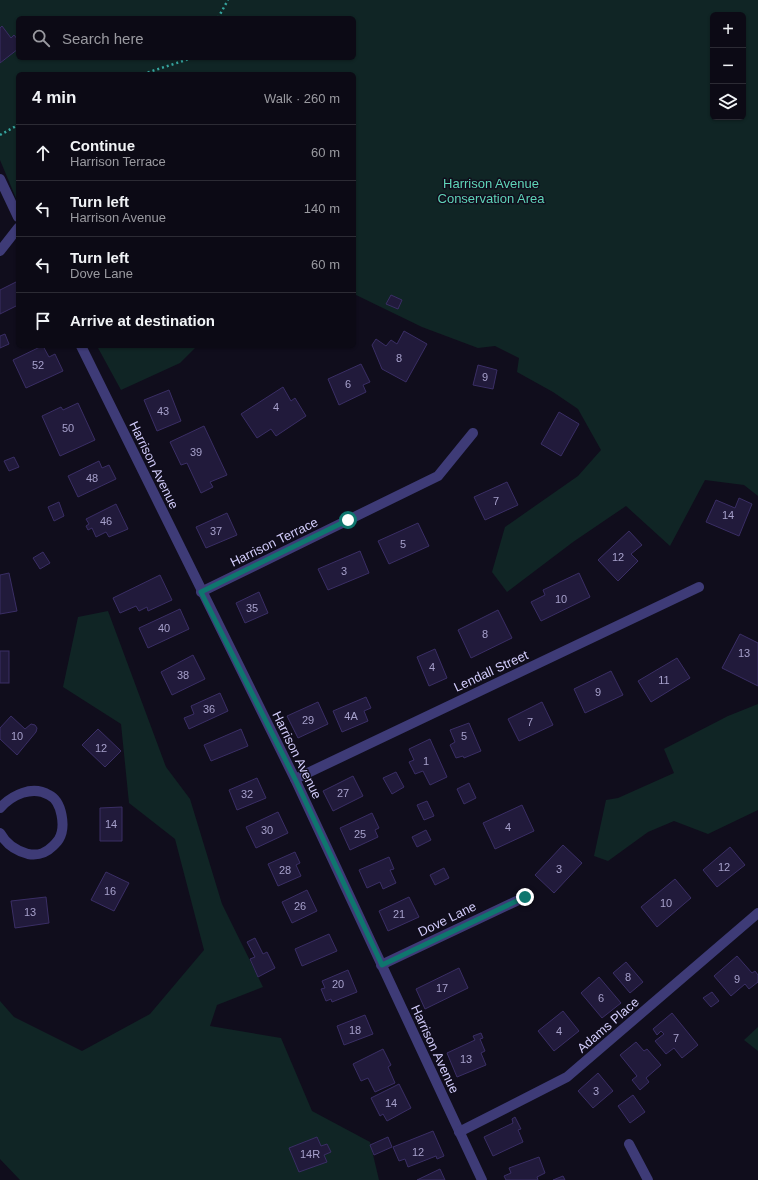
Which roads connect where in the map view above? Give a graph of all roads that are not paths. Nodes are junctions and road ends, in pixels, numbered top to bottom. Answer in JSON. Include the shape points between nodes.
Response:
{"nodes":[{"id":1,"x":0,"y":179,"type":"edge"},
{"id":2,"x":16,"y":213,"type":"edge"},
{"id":3,"x":16,"y":230,"type":"edge"},
{"id":4,"x":0,"y":250,"type":"edge"},
{"id":5,"x":82,"y":348,"type":"edge"},
{"id":6,"x":473,"y":433,"type":"dead end"},
{"id":7,"x":699,"y":587,"type":"dead end"},
{"id":8,"x":201,"y":592,"type":"junction"},
{"id":9,"x":295,"y":779,"type":"junction"},
{"id":10,"x":0,"y":808,"type":"edge"},
{"id":11,"x":0,"y":833,"type":"edge"},
{"id":12,"x":525,"y":897,"type":"dead end"},
{"id":13,"x":758,"y":913,"type":"edge"},
{"id":14,"x":382,"y":965,"type":"junction"},
{"id":15,"x":459,"y":1132,"type":"junction"},
{"id":16,"x":629,"y":1144,"type":"dead end"},
{"id":17,"x":482,"y":1180,"type":"edge"},
{"id":18,"x":648,"y":1180,"type":"edge"}],
"edges":[{"from":1,"to":2,"type":"street"},
{"from":3,"to":4,"type":"street"},
{"from":5,"to":8,"type":"street","name":"Harrison Avenue"},
{"from":6,"to":8,"type":"street","name":"Harrison Terrace","via":[[438,476]]},
{"from":7,"to":9,"type":"street","name":"Lendall Street"},
{"from":8,"to":9,"type":"street","name":"Harrison Avenue"},
{"from":9,"to":14,"type":"street","name":"Harrison Avenue"},
{"from":10,"to":11,"type":"street","via":[[18,794],[39,791],[50,795],[59,806],[62,829],[59,839],[42,854],[20,852],[7,844]]},
{"from":12,"to":14,"type":"street","name":"Dove Lane"},
{"from":13,"to":15,"type":"street","name":"Adams Place","via":[[567,1077]]},
{"from":14,"to":15,"type":"street","name":"Harrison Avenue"},
{"from":15,"to":17,"type":"street","name":"Harrison Avenue"},
{"from":16,"to":18,"type":"street"}]}
